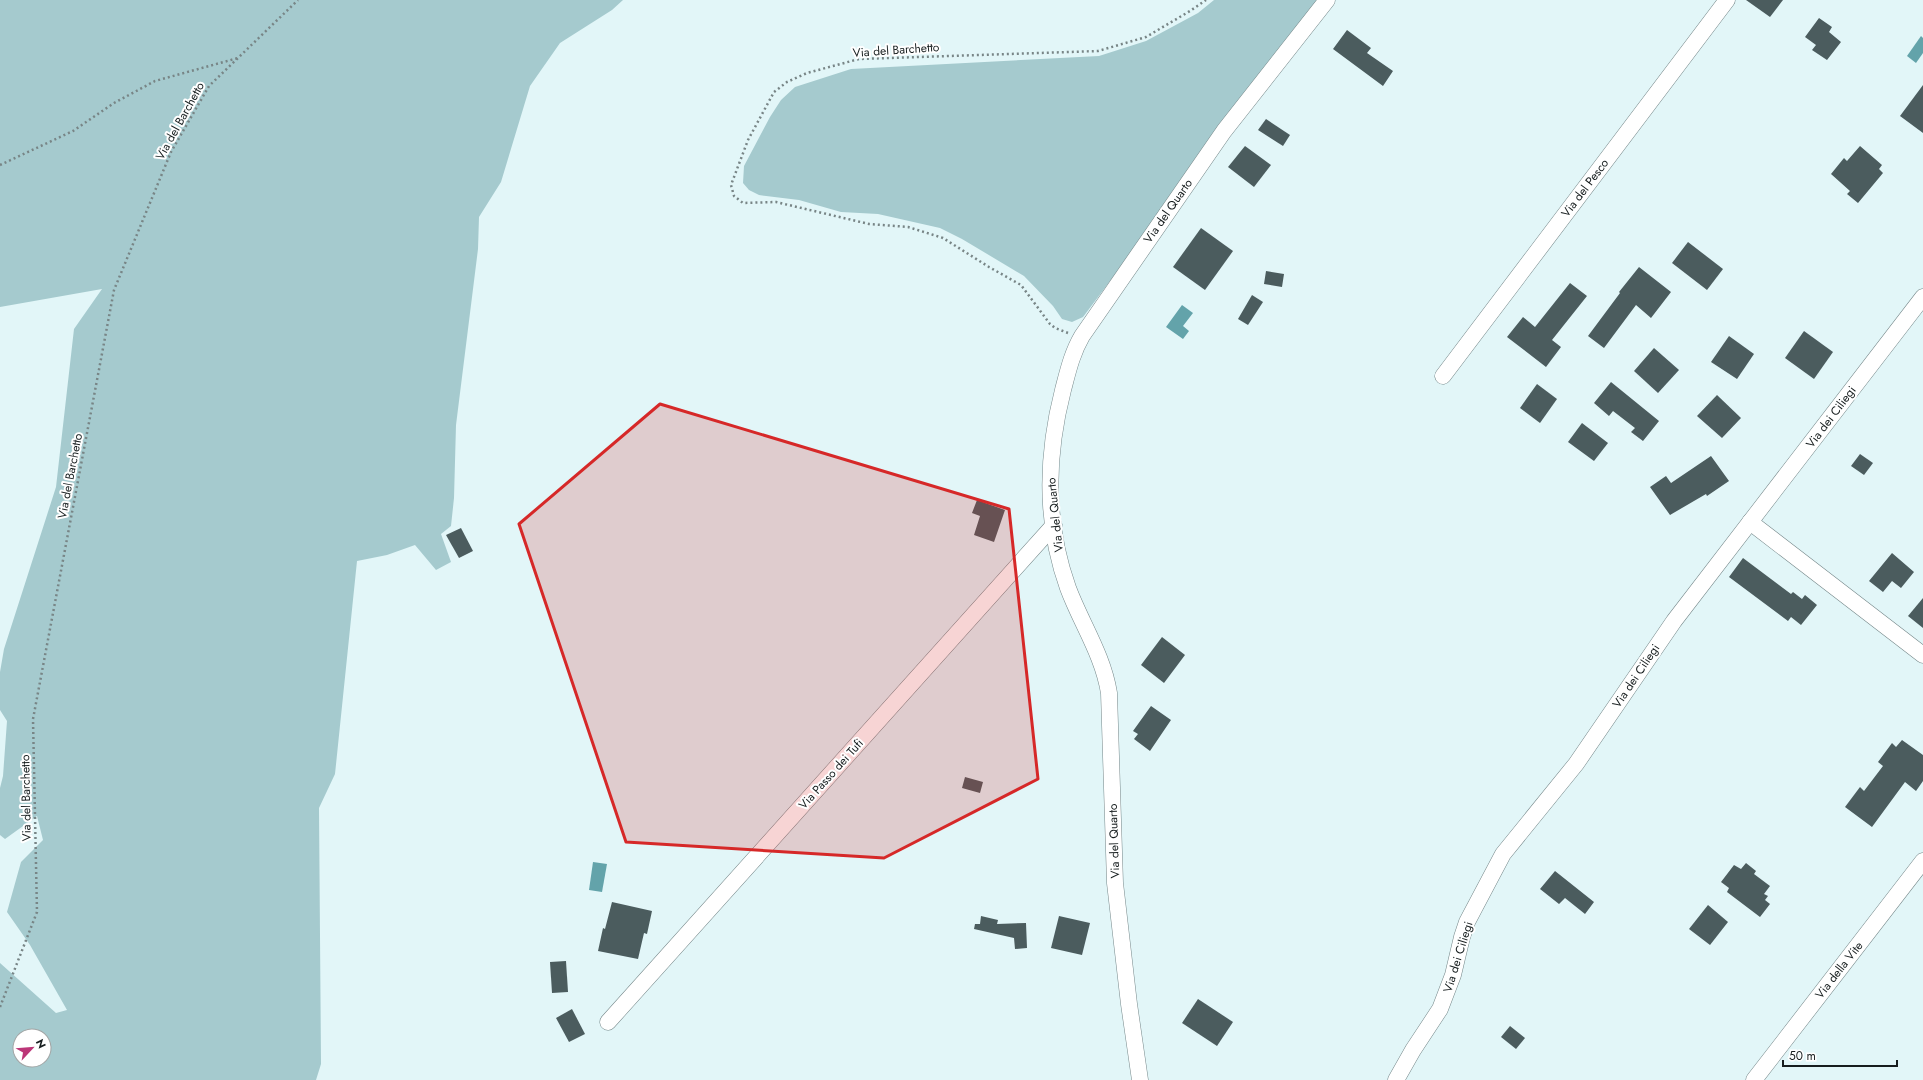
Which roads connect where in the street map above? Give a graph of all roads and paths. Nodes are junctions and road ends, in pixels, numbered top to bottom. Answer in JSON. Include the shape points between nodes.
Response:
{"nodes":[{"id":1,"x":298,"y":0,"type":"edge"},
{"id":2,"x":1206,"y":0,"type":"edge"},
{"id":3,"x":1327,"y":0,"type":"edge"},
{"id":4,"x":1727,"y":0,"type":"edge"},
{"id":5,"x":238,"y":58,"type":"junction"},
{"id":6,"x":0,"y":165,"type":"edge"},
{"id":7,"x":1923,"y":297,"type":"edge"},
{"id":8,"x":1082,"y":336,"type":"junction"},
{"id":9,"x":1443,"y":376,"type":"dead end"},
{"id":10,"x":1750,"y":522,"type":"junction"},
{"id":11,"x":1054,"y":525,"type":"junction"},
{"id":12,"x":1923,"y":655,"type":"edge"},
{"id":13,"x":1923,"y":861,"type":"edge"},
{"id":14,"x":0,"y":1007,"type":"edge"},
{"id":15,"x":608,"y":1022,"type":"dead end"},
{"id":16,"x":1140,"y":1080,"type":"edge"},
{"id":17,"x":1396,"y":1080,"type":"edge"},
{"id":18,"x":1754,"y":1080,"type":"edge"}],
"edges":[{"from":1,"to":5,"type":"path","name":"Via del Barchetto"},
{"from":2,"to":8,"type":"path","name":"Via del Barchetto","via":[[1146,37],[1098,51],[859,59],[808,73],[787,82],[774,92],[745,147],[731,185],[734,196],[743,203],[776,202],[869,224],[908,226],[943,238],[1021,285],[1046,320],[1055,328]]},
{"from":3,"to":8,"type":"street","name":"Via del Quarto","via":[[1232,118]]},
{"from":4,"to":9,"type":"street","name":"Via del Pesco"},
{"from":5,"to":6,"type":"path","via":[[155,81],[114,102],[73,131]]},
{"from":5,"to":14,"type":"path","name":"Via del Barchetto","via":[[209,86],[170,152],[114,290],[33,719],[37,912]]},
{"from":7,"to":10,"type":"street","name":"Via dei Ciliegi"},
{"from":8,"to":11,"type":"street","name":"Via del Quarto","via":[[1071,360],[1052,443],[1050,493]]},
{"from":10,"to":12,"type":"street"},
{"from":10,"to":17,"type":"street","name":"Via dei Ciliegi","via":[[1674,621],[1576,764],[1503,854],[1467,922],[1453,975],[1440,1009]]},
{"from":11,"to":15,"type":"street","name":"Via Passo dei Tufi"},
{"from":11,"to":16,"type":"street","name":"Via del Quarto","via":[[1066,582],[1100,661],[1109,693],[1116,897],[1128,1004]]},
{"from":13,"to":18,"type":"street","name":"Via della Vite"}]}
